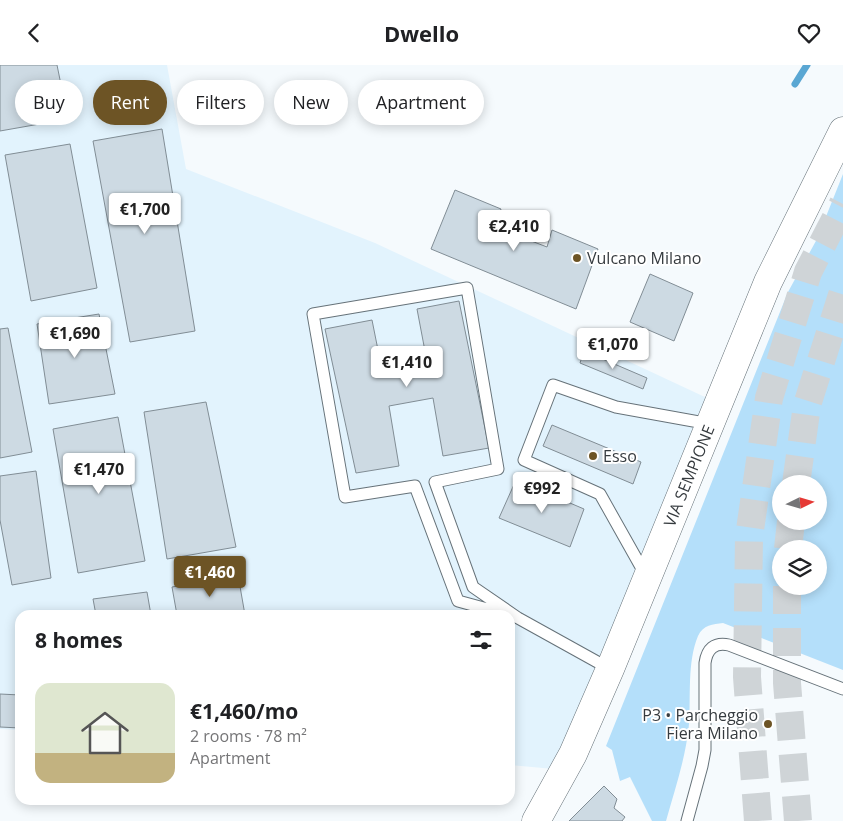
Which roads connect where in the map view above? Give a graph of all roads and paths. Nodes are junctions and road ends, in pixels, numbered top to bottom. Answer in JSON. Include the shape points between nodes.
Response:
{"nodes":[{"id":1,"x":843,"y":131,"type":"edge"},
{"id":2,"x":710,"y":424,"type":"junction"},
{"id":3,"x":648,"y":579,"type":"junction"},
{"id":4,"x":490,"y":610,"type":"edge"},
{"id":5,"x":504,"y":610,"type":"edge"},
{"id":6,"x":515,"y":618,"type":"edge"},
{"id":7,"x":610,"y":669,"type":"junction"},
{"id":8,"x":843,"y":689,"type":"edge"},
{"id":9,"x":536,"y":821,"type":"edge"},
{"id":10,"x":687,"y":821,"type":"edge"}],
"edges":[{"from":1,"to":2,"type":"main road","name":"VIA SEMPIONE","via":[[768,282]]},
{"from":2,"to":3,"type":"main road","name":"VIA SEMPIONE"},
{"from":2,"to":3,"type":"lane","via":[[616,407],[553,385],[546,402],[524,460],[600,493]]},
{"from":3,"to":7,"type":"main road","name":"VIA SEMPIONE"},
{"from":4,"to":5,"type":"lane","via":[[458,601],[415,487],[345,497],[313,314],[467,288],[498,469],[435,482],[474,587]]},
{"from":6,"to":7,"type":"lane"},
{"from":7,"to":9,"type":"main road","name":"VIA SEMPIONE","via":[[573,754]]},
{"from":8,"to":10,"type":"lane","via":[[729,645],[722,643],[710,649],[705,663],[705,750]]}]}
